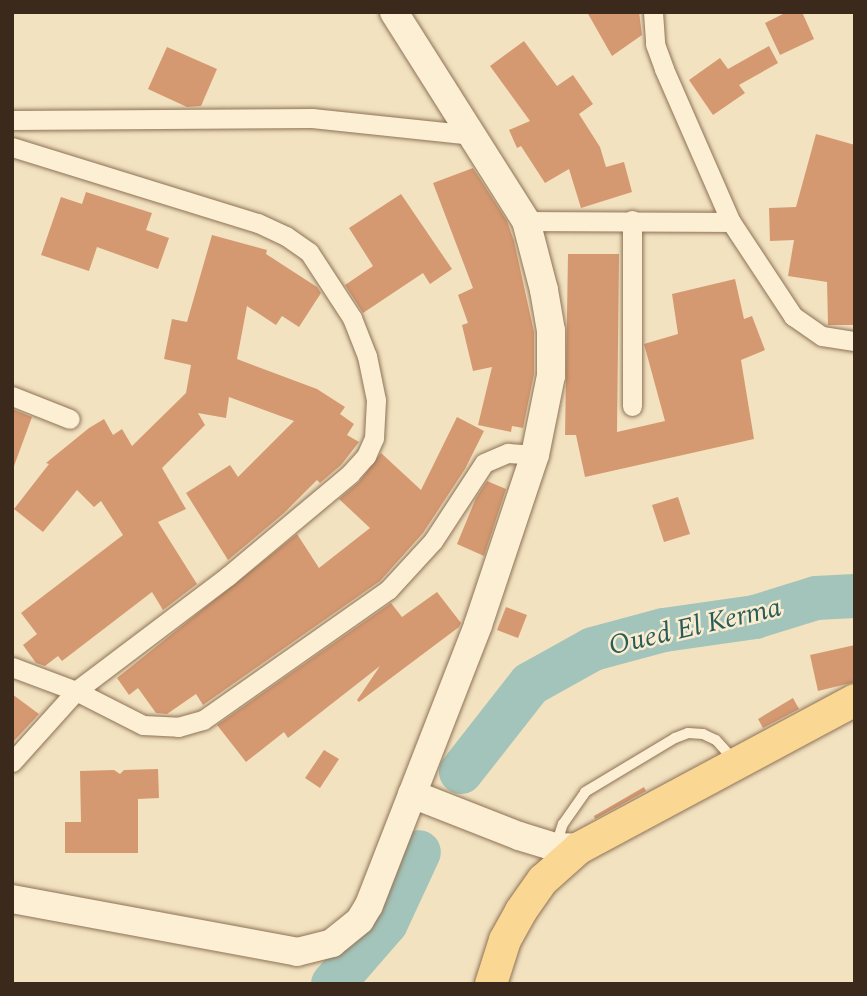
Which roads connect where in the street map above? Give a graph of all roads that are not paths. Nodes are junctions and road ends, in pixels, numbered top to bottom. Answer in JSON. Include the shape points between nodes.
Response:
{"nodes":[{"id":1,"x":394,"y":12,"type":"edge"},
{"id":2,"x":653,"y":12,"type":"edge"},
{"id":3,"x":12,"y":120,"type":"edge"},
{"id":4,"x":473,"y":135,"type":"junction"},
{"id":5,"x":12,"y":147,"type":"edge"},
{"id":6,"x":632,"y":220,"type":"junction"},
{"id":7,"x":526,"y":221,"type":"junction"},
{"id":8,"x":731,"y":222,"type":"junction"},
{"id":9,"x":855,"y":341,"type":"edge"},
{"id":10,"x":12,"y":396,"type":"edge"},
{"id":11,"x":632,"y":406,"type":"dead end"},
{"id":12,"x":70,"y":419,"type":"dead end"},
{"id":13,"x":535,"y":455,"type":"junction"},
{"id":14,"x":12,"y":667,"type":"edge"},
{"id":15,"x":76,"y":691,"type":"junction"},
{"id":16,"x":855,"y":699,"type":"edge"},
{"id":17,"x":12,"y":762,"type":"edge"},
{"id":18,"x":736,"y":764,"type":"junction"},
{"id":19,"x":412,"y":794,"type":"junction"},
{"id":20,"x":567,"y":847,"type":"junction"},
{"id":21,"x":12,"y":899,"type":"edge"},
{"id":22,"x":491,"y":984,"type":"edge"}],
"edges":[{"from":1,"to":4,"type":"street"},
{"from":2,"to":8,"type":"street","via":[[655,44],[664,69]]},
{"from":3,"to":4,"type":"street","via":[[312,118]]},
{"from":4,"to":7,"type":"street"},
{"from":5,"to":15,"type":"street","via":[[258,223],[294,241],[324,271],[352,318],[367,356],[376,400],[374,438],[350,474],[228,576]]},
{"from":6,"to":7,"type":"street"},
{"from":6,"to":8,"type":"street"},
{"from":6,"to":11,"type":"street"},
{"from":7,"to":13,"type":"street","via":[[551,331],[551,376]]},
{"from":8,"to":9,"type":"street","via":[[793,316],[822,336]]},
{"from":10,"to":12,"type":"street"},
{"from":13,"to":15,"type":"street","via":[[508,453],[484,463],[433,541],[388,590],[203,720],[178,727],[143,725]]},
{"from":13,"to":19,"type":"street","via":[[478,625]]},
{"from":14,"to":15,"type":"street"},
{"from":15,"to":17,"type":"street"},
{"from":16,"to":18,"type":"main road"},
{"from":18,"to":20,"type":"main road"},
{"from":18,"to":20,"type":"lane","via":[[709,737],[688,733],[675,738],[585,792],[563,824]]},
{"from":19,"to":20,"type":"street"},
{"from":19,"to":21,"type":"street","via":[[365,913],[347,933],[315,949],[264,948]]},
{"from":20,"to":22,"type":"main road","via":[[521,911],[505,940]]}]}
